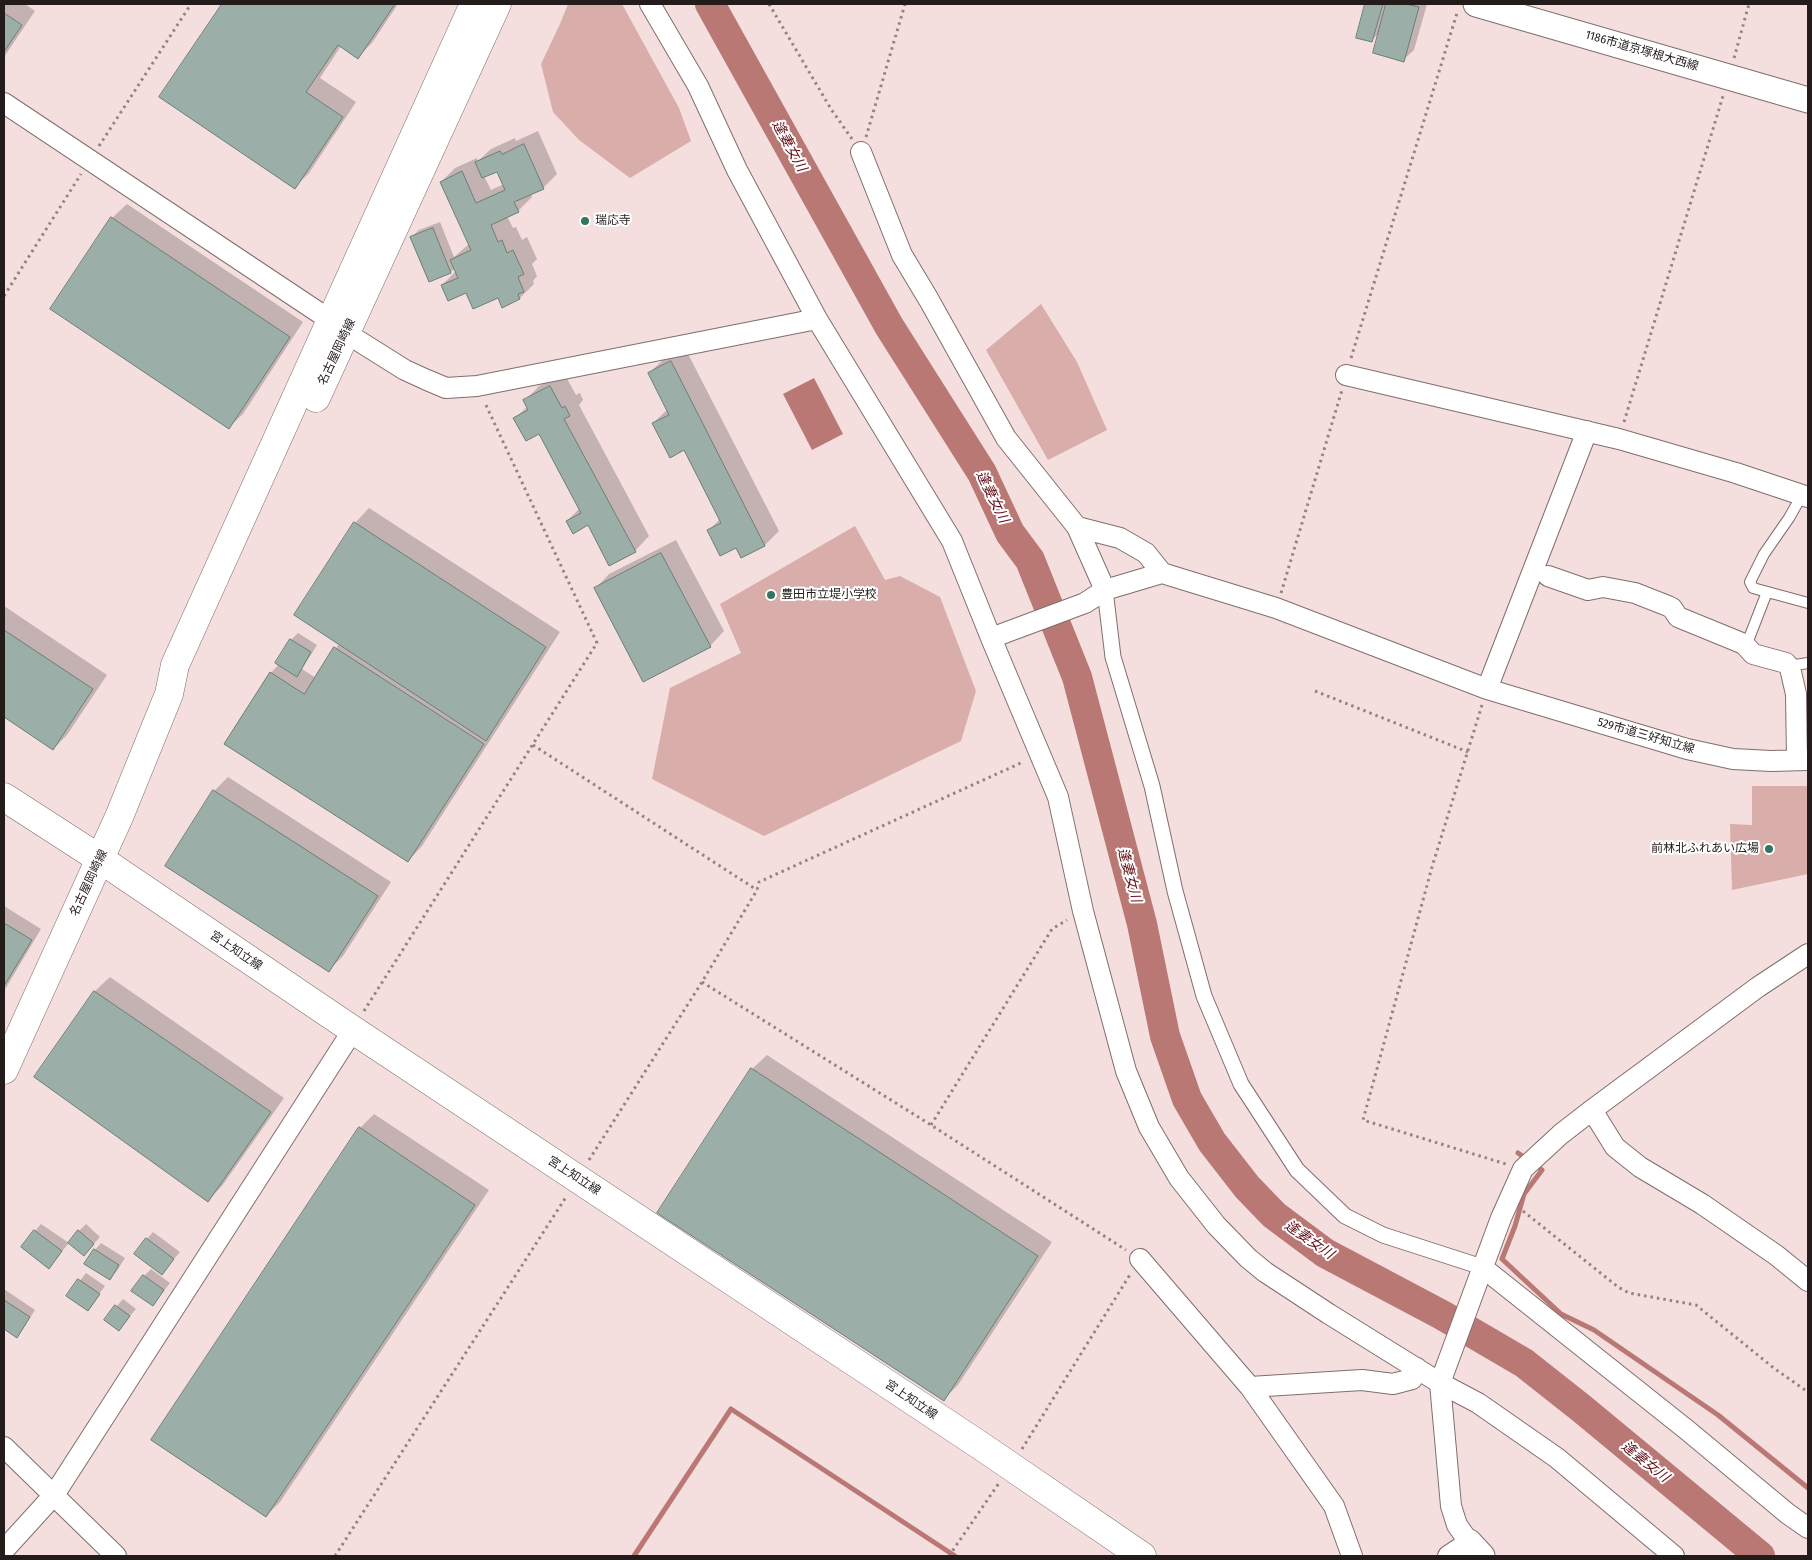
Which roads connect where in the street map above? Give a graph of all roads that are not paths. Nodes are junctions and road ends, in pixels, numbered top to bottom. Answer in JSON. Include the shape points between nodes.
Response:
{"nodes":[{"id":1,"x":474,"y":4,"type":"edge"},
{"id":2,"x":497,"y":4,"type":"edge"},
{"id":3,"x":650,"y":4,"type":"edge"},
{"id":4,"x":1476,"y":4,"type":"edge"},
{"id":5,"x":1808,"y":100,"type":"edge"},
{"id":6,"x":4,"y":104,"type":"edge"},
{"id":7,"x":861,"y":152,"type":"road end"},
{"id":8,"x":817,"y":319,"type":"junction"},
{"id":9,"x":338,"y":327,"type":"junction"},
{"id":10,"x":1346,"y":374,"type":"road end"},
{"id":11,"x":1587,"y":431,"type":"junction"},
{"id":12,"x":1805,"y":496,"type":"edge"},
{"id":13,"x":1076,"y":527,"type":"junction"},
{"id":14,"x":1162,"y":573,"type":"junction"},
{"id":15,"x":1548,"y":576,"type":"dead end"},
{"id":16,"x":1105,"y":590,"type":"junction"},
{"id":17,"x":1767,"y":592,"type":"junction"},
{"id":18,"x":1808,"y":603,"type":"edge"},
{"id":19,"x":998,"y":635,"type":"junction"},
{"id":20,"x":1746,"y":646,"type":"junction"},
{"id":21,"x":1808,"y":663,"type":"edge"},
{"id":22,"x":1788,"y":666,"type":"junction"},
{"id":23,"x":1487,"y":689,"type":"junction"},
{"id":24,"x":1803,"y":760,"type":"edge"},
{"id":25,"x":4,"y":796,"type":"edge"},
{"id":26,"x":100,"y":859,"type":"junction"},
{"id":27,"x":1808,"y":954,"type":"edge"},
{"id":28,"x":352,"y":1030,"type":"junction"},
{"id":29,"x":4,"y":1070,"type":"edge"},
{"id":30,"x":1592,"y":1110,"type":"junction"},
{"id":31,"x":1140,"y":1259,"type":"road end"},
{"id":32,"x":1480,"y":1272,"type":"junction"},
{"id":33,"x":1808,"y":1281,"type":"edge"},
{"id":34,"x":1417,"y":1368,"type":"junction"},
{"id":35,"x":1443,"y":1376,"type":"junction"},
{"id":36,"x":1250,"y":1387,"type":"junction"},
{"id":37,"x":4,"y":1447,"type":"edge"},
{"id":38,"x":54,"y":1495,"type":"junction"},
{"id":39,"x":1808,"y":1528,"type":"edge"},
{"id":40,"x":1475,"y":1549,"type":"edge"},
{"id":41,"x":4,"y":1550,"type":"edge"},
{"id":42,"x":116,"y":1556,"type":"edge"},
{"id":43,"x":1142,"y":1556,"type":"edge"},
{"id":44,"x":1352,"y":1556,"type":"edge"},
{"id":45,"x":1448,"y":1556,"type":"edge"},
{"id":46,"x":1674,"y":1556,"type":"edge"}],
"edges":[{"from":1,"to":9,"type":"main road","name":"名古屋岡崎線"},
{"from":2,"to":9,"type":"main road","name":"名古屋岡崎線"},
{"from":3,"to":8,"type":"street","via":[[698,86],[737,170]]},
{"from":4,"to":5,"type":"street","name":"1186市道京塚根大西線"},
{"from":6,"to":9,"type":"street"},
{"from":7,"to":13,"type":"street","via":[[902,255],[1006,438]]},
{"from":8,"to":9,"type":"street","via":[[477,386],[446,388],[406,370]]},
{"from":8,"to":19,"type":"street","via":[[952,541]]},
{"from":9,"to":26,"type":"main road","name":"名古屋岡崎線","via":[[175,665],[169,694]]},
{"from":10,"to":11,"type":"street"},
{"from":11,"to":12,"type":"street"},
{"from":11,"to":23,"type":"street"},
{"from":12,"to":17,"type":"lane","via":[[1764,554],[1750,582],[1754,588]]},
{"from":13,"to":14,"type":"street","via":[[1120,538],[1146,553]]},
{"from":13,"to":16,"type":"street"},
{"from":14,"to":16,"type":"street"},
{"from":14,"to":23,"type":"street","name":"529市道三好知立線","via":[[1276,608]]},
{"from":15,"to":20,"type":"street","via":[[1588,590],[1603,586],[1635,593],[1672,608],[1678,617]]},
{"from":16,"to":19,"type":"street","via":[[1085,603]]},
{"from":16,"to":32,"type":"street","via":[[1113,657],[1152,786],[1175,891],[1204,996],[1241,1084],[1297,1170],[1345,1216],[1383,1235]]},
{"from":17,"to":18,"type":"lane"},
{"from":17,"to":20,"type":"lane"},
{"from":19,"to":34,"type":"street","via":[[1039,754],[1058,797],[1083,911],[1126,1071],[1149,1127],[1179,1178],[1216,1225],[1248,1258],[1329,1314]]},
{"from":20,"to":22,"type":"street","via":[[1753,654]]},
{"from":21,"to":22,"type":"lane"},
{"from":22,"to":24,"type":"street","via":[[1794,680]]},
{"from":23,"to":24,"type":"street","name":"529市道三好知立線","via":[[1687,749],[1733,759]]},
{"from":25,"to":26,"type":"main road","name":"宮上知立線"},
{"from":26,"to":28,"type":"main road","name":"宮上知立線"},
{"from":26,"to":29,"type":"main road","name":"名古屋岡崎線"},
{"from":27,"to":30,"type":"street","via":[[1758,987]]},
{"from":28,"to":38,"type":"street"},
{"from":28,"to":43,"type":"main road","name":"宮上知立線"},
{"from":30,"to":32,"type":"street","via":[[1523,1169]]},
{"from":30,"to":33,"type":"street","via":[[1615,1146],[1640,1167],[1776,1254]]},
{"from":31,"to":36,"type":"street"},
{"from":32,"to":35,"type":"street"},
{"from":32,"to":39,"type":"street","via":[[1687,1430]]},
{"from":34,"to":35,"type":"street"},
{"from":34,"to":36,"type":"street","via":[[1412,1379],[1394,1384],[1362,1380]]},
{"from":35,"to":40,"type":"street","via":[[1451,1506],[1457,1525]]},
{"from":35,"to":46,"type":"street","via":[[1557,1458]]},
{"from":36,"to":44,"type":"street","via":[[1334,1506]]},
{"from":37,"to":38,"type":"street"},
{"from":38,"to":41,"type":"street"},
{"from":38,"to":42,"type":"street"},
{"from":40,"to":45,"type":"street"}]}
